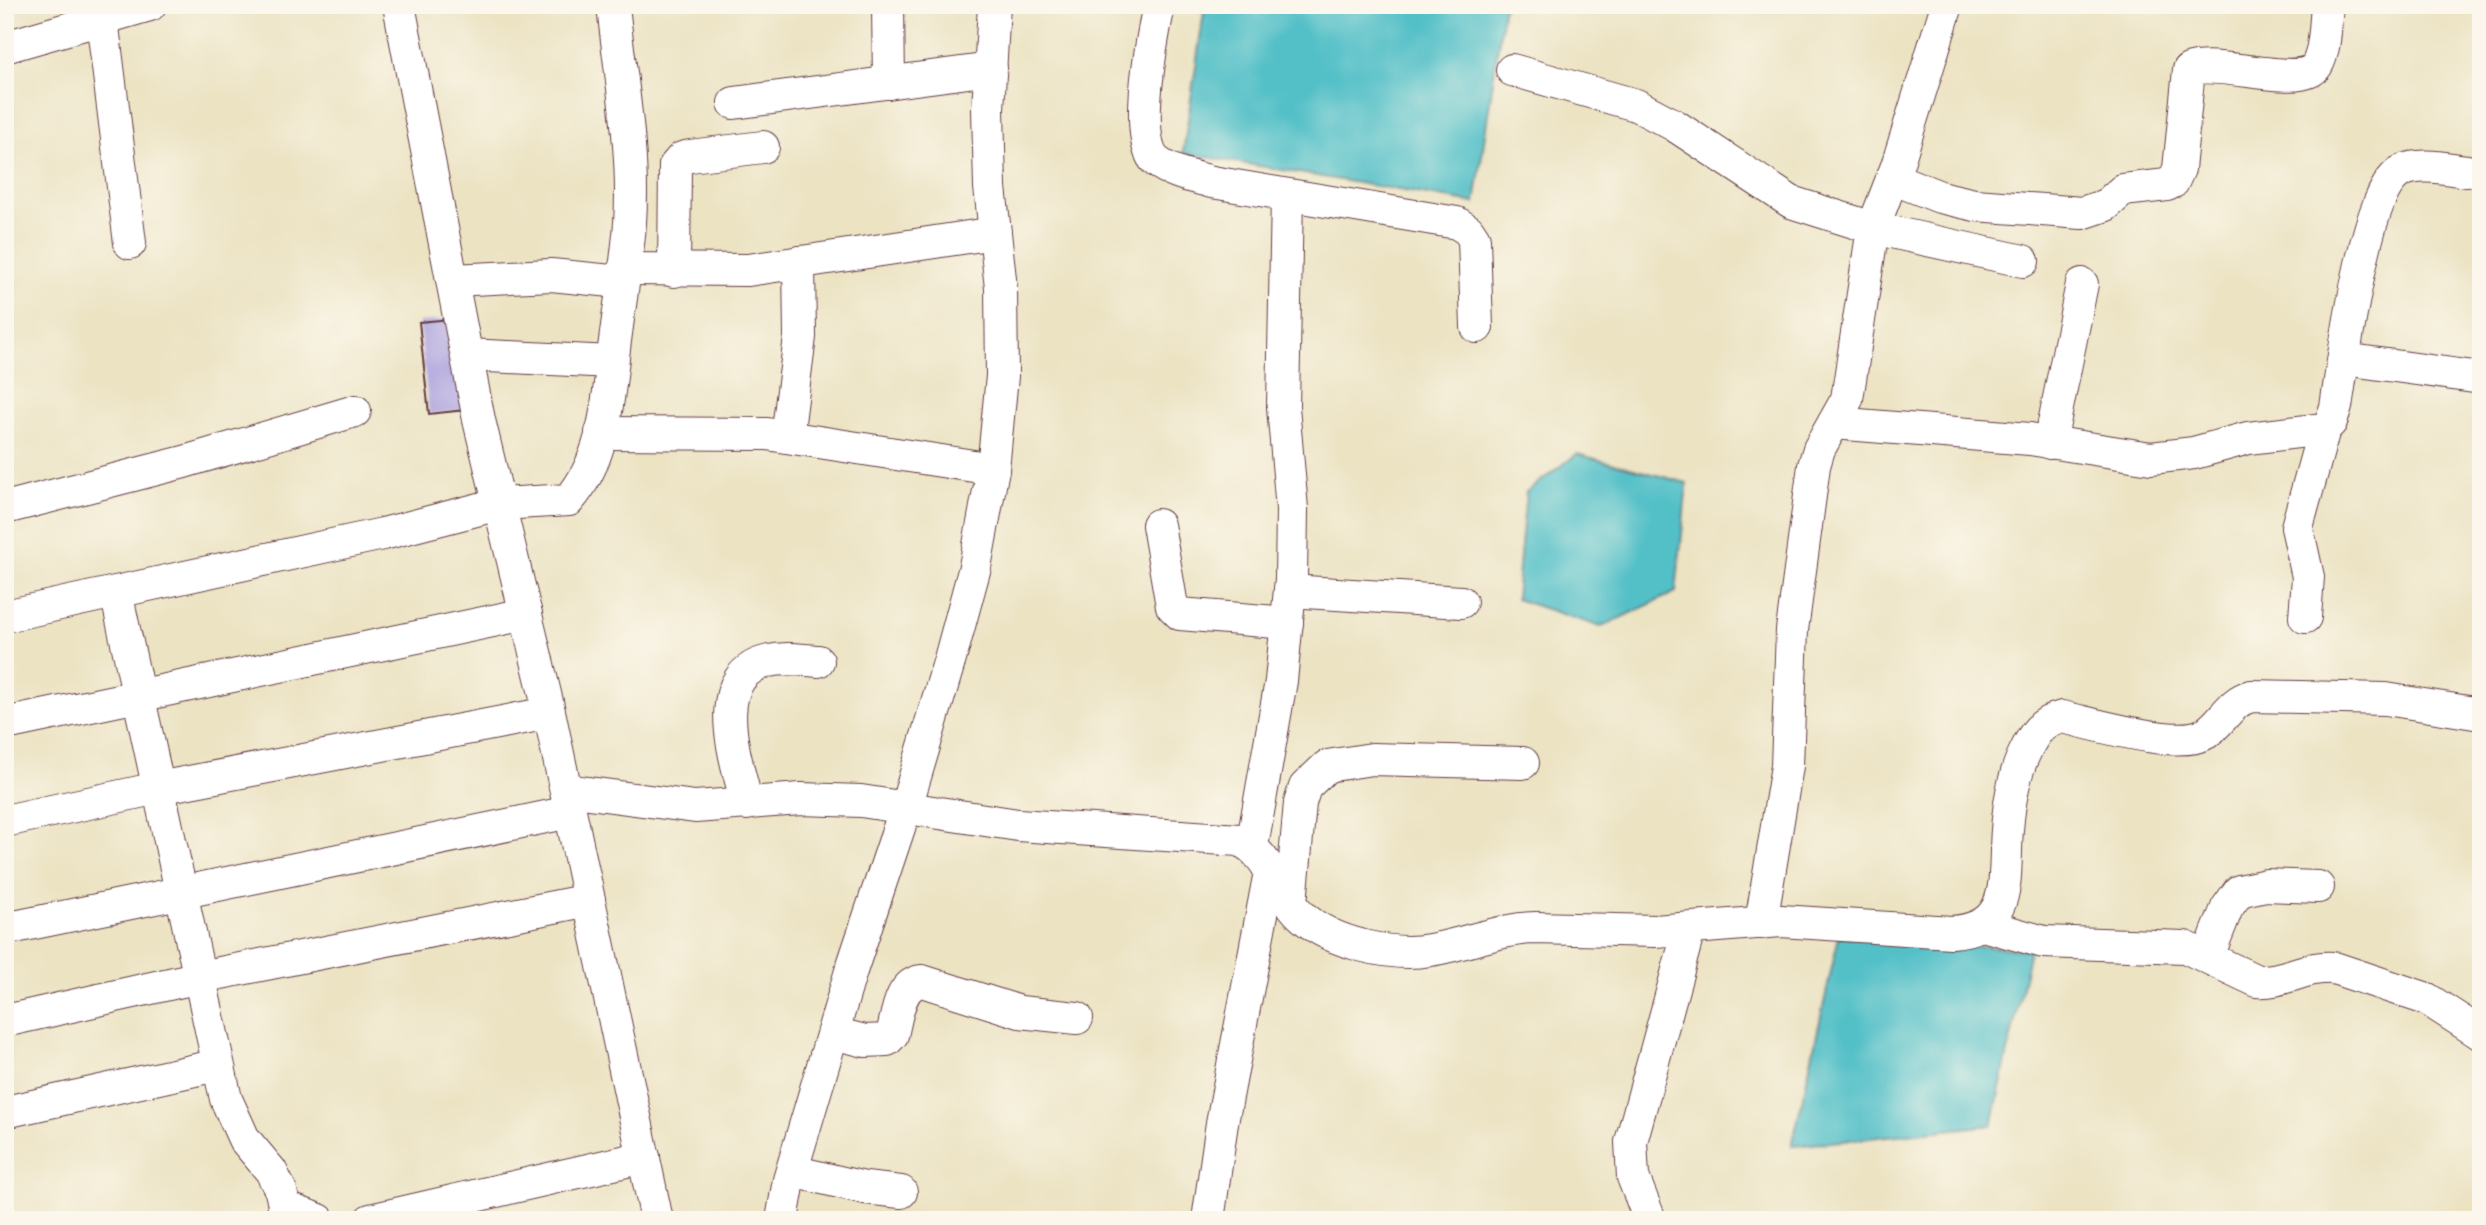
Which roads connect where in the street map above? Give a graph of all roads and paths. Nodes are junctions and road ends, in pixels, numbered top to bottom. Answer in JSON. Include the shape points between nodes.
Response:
{"nodes":[{"id":1,"x":150,"y":5,"type":"edge"},
{"id":2,"x":399,"y":5,"type":"edge"},
{"id":3,"x":614,"y":5,"type":"edge"},
{"id":4,"x":888,"y":5,"type":"edge"},
{"id":5,"x":994,"y":5,"type":"edge"},
{"id":6,"x":1159,"y":5,"type":"edge"},
{"id":7,"x":1947,"y":5,"type":"edge"},
{"id":8,"x":2327,"y":5,"type":"edge"},
{"id":9,"x":102,"y":19,"type":"junction"},
{"id":10,"x":5,"y":47,"type":"edge"},
{"id":11,"x":990,"y":69,"type":"junction"},
{"id":12,"x":1512,"y":70,"type":"dead end"},
{"id":13,"x":889,"y":83,"type":"junction"},
{"id":14,"x":734,"y":103,"type":"dead end"},
{"id":15,"x":763,"y":147,"type":"dead end"},
{"id":16,"x":2467,"y":171,"type":"dead end"},
{"id":17,"x":1892,"y":178,"type":"junction"},
{"id":18,"x":1287,"y":195,"type":"junction"},
{"id":19,"x":1872,"y":228,"type":"junction"},
{"id":20,"x":995,"y":233,"type":"junction"},
{"id":21,"x":130,"y":243,"type":"dead end"},
{"id":22,"x":2023,"y":261,"type":"dead end"},
{"id":23,"x":799,"y":262,"type":"junction"},
{"id":24,"x":674,"y":271,"type":"junction"},
{"id":25,"x":623,"y":276,"type":"junction"},
{"id":26,"x":453,"y":280,"type":"junction"},
{"id":27,"x":2082,"y":285,"type":"dead end"},
{"id":28,"x":1477,"y":327,"type":"dead end"},
{"id":29,"x":467,"y":355,"type":"junction"},
{"id":30,"x":2344,"y":359,"type":"junction"},
{"id":31,"x":612,"y":362,"type":"junction"},
{"id":32,"x":2481,"y":378,"type":"edge"},
{"id":33,"x":355,"y":411,"type":"dead end"},
{"id":34,"x":1834,"y":423,"type":"junction"},
{"id":35,"x":2324,"y":429,"type":"junction"},
{"id":36,"x":601,"y":433,"type":"junction"},
{"id":37,"x":787,"y":437,"type":"junction"},
{"id":38,"x":2050,"y":443,"type":"junction"},
{"id":39,"x":993,"y":469,"type":"junction"},
{"id":40,"x":499,"y":504,"type":"junction"},
{"id":41,"x":5,"y":508,"type":"edge"},
{"id":42,"x":1158,"y":525,"type":"dead end"},
{"id":43,"x":1290,"y":591,"type":"junction"},
{"id":44,"x":116,"y":592,"type":"junction"},
{"id":45,"x":1461,"y":602,"type":"dead end"},
{"id":46,"x":526,"y":614,"type":"junction"},
{"id":47,"x":5,"y":616,"type":"edge"},
{"id":48,"x":2305,"y":617,"type":"dead end"},
{"id":49,"x":1287,"y":624,"type":"junction"},
{"id":50,"x":818,"y":661,"type":"dead end"},
{"id":51,"x":138,"y":694,"type":"junction"},
{"id":52,"x":550,"y":713,"type":"junction"},
{"id":53,"x":2481,"y":714,"type":"edge"},
{"id":54,"x":5,"y":724,"type":"edge"},
{"id":55,"x":1523,"y":763,"type":"dead end"},
{"id":56,"x":158,"y":788,"type":"junction"},
{"id":57,"x":568,"y":801,"type":"junction"},
{"id":58,"x":747,"y":804,"type":"junction"},
{"id":59,"x":906,"y":807,"type":"junction"},
{"id":60,"x":5,"y":821,"type":"edge"},
{"id":61,"x":1252,"y":846,"type":"junction"},
{"id":62,"x":1270,"y":872,"type":"junction"},
{"id":63,"x":2318,"y":887,"type":"dead end"},
{"id":64,"x":181,"y":891,"type":"junction"},
{"id":65,"x":589,"y":900,"type":"junction"},
{"id":66,"x":1291,"y":903,"type":"junction"},
{"id":67,"x":1761,"y":923,"type":"junction"},
{"id":68,"x":1983,"y":925,"type":"junction"},
{"id":69,"x":5,"y":929,"type":"edge"},
{"id":70,"x":1689,"y":930,"type":"junction"},
{"id":71,"x":2208,"y":956,"type":"junction"},
{"id":72,"x":200,"y":977,"type":"junction"},
{"id":73,"x":1077,"y":1018,"type":"dead end"},
{"id":74,"x":5,"y":1021,"type":"edge"},
{"id":75,"x":833,"y":1034,"type":"junction"},
{"id":76,"x":2481,"y":1034,"type":"edge"},
{"id":77,"x":218,"y":1065,"type":"junction"},
{"id":78,"x":5,"y":1112,"type":"edge"},
{"id":79,"x":644,"y":1157,"type":"junction"},
{"id":80,"x":792,"y":1171,"type":"junction"},
{"id":81,"x":901,"y":1192,"type":"dead end"},
{"id":82,"x":286,"y":1214,"type":"edge"},
{"id":83,"x":319,"y":1220,"type":"edge"},
{"id":84,"x":370,"y":1220,"type":"edge"},
{"id":85,"x":657,"y":1220,"type":"edge"},
{"id":86,"x":782,"y":1220,"type":"edge"},
{"id":87,"x":1208,"y":1220,"type":"edge"},
{"id":88,"x":1650,"y":1220,"type":"edge"}],
"edges":[{"from":1,"to":9,"type":"street"},
{"from":2,"to":26,"type":"street"},
{"from":3,"to":25,"type":"street","via":[[630,172]]},
{"from":4,"to":13,"type":"street"},
{"from":5,"to":11,"type":"street"},
{"from":6,"to":18,"type":"street","via":[[1149,52],[1148,151],[1155,161],[1175,172]]},
{"from":7,"to":17,"type":"street"},
{"from":8,"to":17,"type":"street","via":[[2321,53],[2310,71],[2283,74],[2214,66],[2189,70],[2179,169],[2167,185],[2123,190],[2106,205],[2082,214],[1975,205]]},
{"from":9,"to":10,"type":"street"},
{"from":9,"to":21,"type":"street"},
{"from":11,"to":13,"type":"street"},
{"from":11,"to":20,"type":"street"},
{"from":12,"to":19,"type":"street","via":[[1636,105],[1791,202]]},
{"from":13,"to":14,"type":"street"},
{"from":15,"to":24,"type":"street","via":[[690,156],[675,166]]},
{"from":16,"to":30,"type":"street","via":[[2409,168],[2392,177],[2384,189],[2373,217]]},
{"from":17,"to":19,"type":"street"},
{"from":18,"to":28,"type":"street","via":[[1457,223],[1468,230],[1474,239]]},
{"from":18,"to":43,"type":"street","via":[[1283,407],[1292,509]]},
{"from":19,"to":22,"type":"street"},
{"from":19,"to":34,"type":"street","via":[[1847,399]]},
{"from":20,"to":23,"type":"street"},
{"from":20,"to":39,"type":"street","via":[[1002,376]]},
{"from":23,"to":24,"type":"street","via":[[748,270]]},
{"from":23,"to":37,"type":"street","via":[[800,337]]},
{"from":24,"to":25,"type":"street"},
{"from":25,"to":26,"type":"street"},
{"from":25,"to":31,"type":"street"},
{"from":26,"to":29,"type":"street"},
{"from":27,"to":38,"type":"street"},
{"from":29,"to":31,"type":"street"},
{"from":29,"to":40,"type":"street"},
{"from":30,"to":32,"type":"street"},
{"from":30,"to":35,"type":"street","via":[[2336,407]]},
{"from":31,"to":36,"type":"street"},
{"from":33,"to":41,"type":"street","via":[[196,459]]},
{"from":34,"to":38,"type":"street"},
{"from":34,"to":67,"type":"street","via":[[1819,449],[1805,515],[1792,629],[1787,766]]},
{"from":35,"to":38,"type":"street","via":[[2248,438],[2174,456],[2116,454]]},
{"from":35,"to":48,"type":"street","via":[[2297,527],[2308,577]]},
{"from":36,"to":37,"type":"street"},
{"from":36,"to":40,"type":"street","via":[[587,474],[569,500]]},
{"from":37,"to":39,"type":"street"},
{"from":39,"to":59,"type":"street","via":[[975,568]]},
{"from":40,"to":44,"type":"street"},
{"from":40,"to":46,"type":"street"},
{"from":42,"to":49,"type":"street","via":[[1172,606],[1180,614]]},
{"from":43,"to":45,"type":"street"},
{"from":43,"to":49,"type":"street"},
{"from":44,"to":47,"type":"street"},
{"from":44,"to":51,"type":"street"},
{"from":46,"to":51,"type":"street"},
{"from":46,"to":52,"type":"street"},
{"from":49,"to":61,"type":"street"},
{"from":50,"to":58,"type":"street","via":[[762,663],[733,690],[730,728]]},
{"from":51,"to":54,"type":"street"},
{"from":51,"to":56,"type":"street"},
{"from":52,"to":56,"type":"street"},
{"from":52,"to":57,"type":"street"},
{"from":53,"to":68,"type":"street","via":[[2386,699],[2251,696],[2238,700],[2205,733],[2191,739],[2062,717],[2050,720],[2030,740],[2015,777],[2004,891]]},
{"from":55,"to":66,"type":"street","via":[[1372,759],[1327,766],[1305,787],[1300,803]]},
{"from":56,"to":60,"type":"street"},
{"from":56,"to":64,"type":"street"},
{"from":57,"to":58,"type":"street","via":[[695,807]]},
{"from":57,"to":64,"type":"street"},
{"from":57,"to":65,"type":"street"},
{"from":58,"to":59,"type":"street","via":[[801,799]]},
{"from":59,"to":61,"type":"street","via":[[1018,825],[1222,838]]},
{"from":59,"to":75,"type":"street"},
{"from":61,"to":62,"type":"street"},
{"from":62,"to":66,"type":"street"},
{"from":62,"to":87,"type":"street"},
{"from":63,"to":71,"type":"street","via":[[2266,885],[2239,891],[2227,908]]},
{"from":64,"to":69,"type":"street"},
{"from":64,"to":72,"type":"street"},
{"from":65,"to":72,"type":"street"},
{"from":65,"to":79,"type":"street"},
{"from":66,"to":70,"type":"street","via":[[1303,918],[1329,933],[1417,952],[1516,929]]},
{"from":67,"to":68,"type":"street","via":[[1808,921],[1951,932]]},
{"from":67,"to":70,"type":"street"},
{"from":68,"to":71,"type":"street","via":[[2044,942],[2164,945]]},
{"from":70,"to":88,"type":"street","via":[[1631,1142],[1633,1177]]},
{"from":71,"to":76,"type":"street","via":[[2257,981],[2270,982],[2318,966],[2334,968],[2418,995]]},
{"from":72,"to":74,"type":"street"},
{"from":72,"to":77,"type":"street"},
{"from":73,"to":75,"type":"street","via":[[1020,1012],[922,981],[907,988],[887,1040]]},
{"from":75,"to":80,"type":"street"},
{"from":77,"to":78,"type":"street"},
{"from":77,"to":82,"type":"street","via":[[234,1121],[271,1171]]},
{"from":79,"to":84,"type":"street"},
{"from":79,"to":85,"type":"street"},
{"from":80,"to":81,"type":"street"},
{"from":80,"to":86,"type":"street"},
{"from":82,"to":83,"type":"street"}]}
